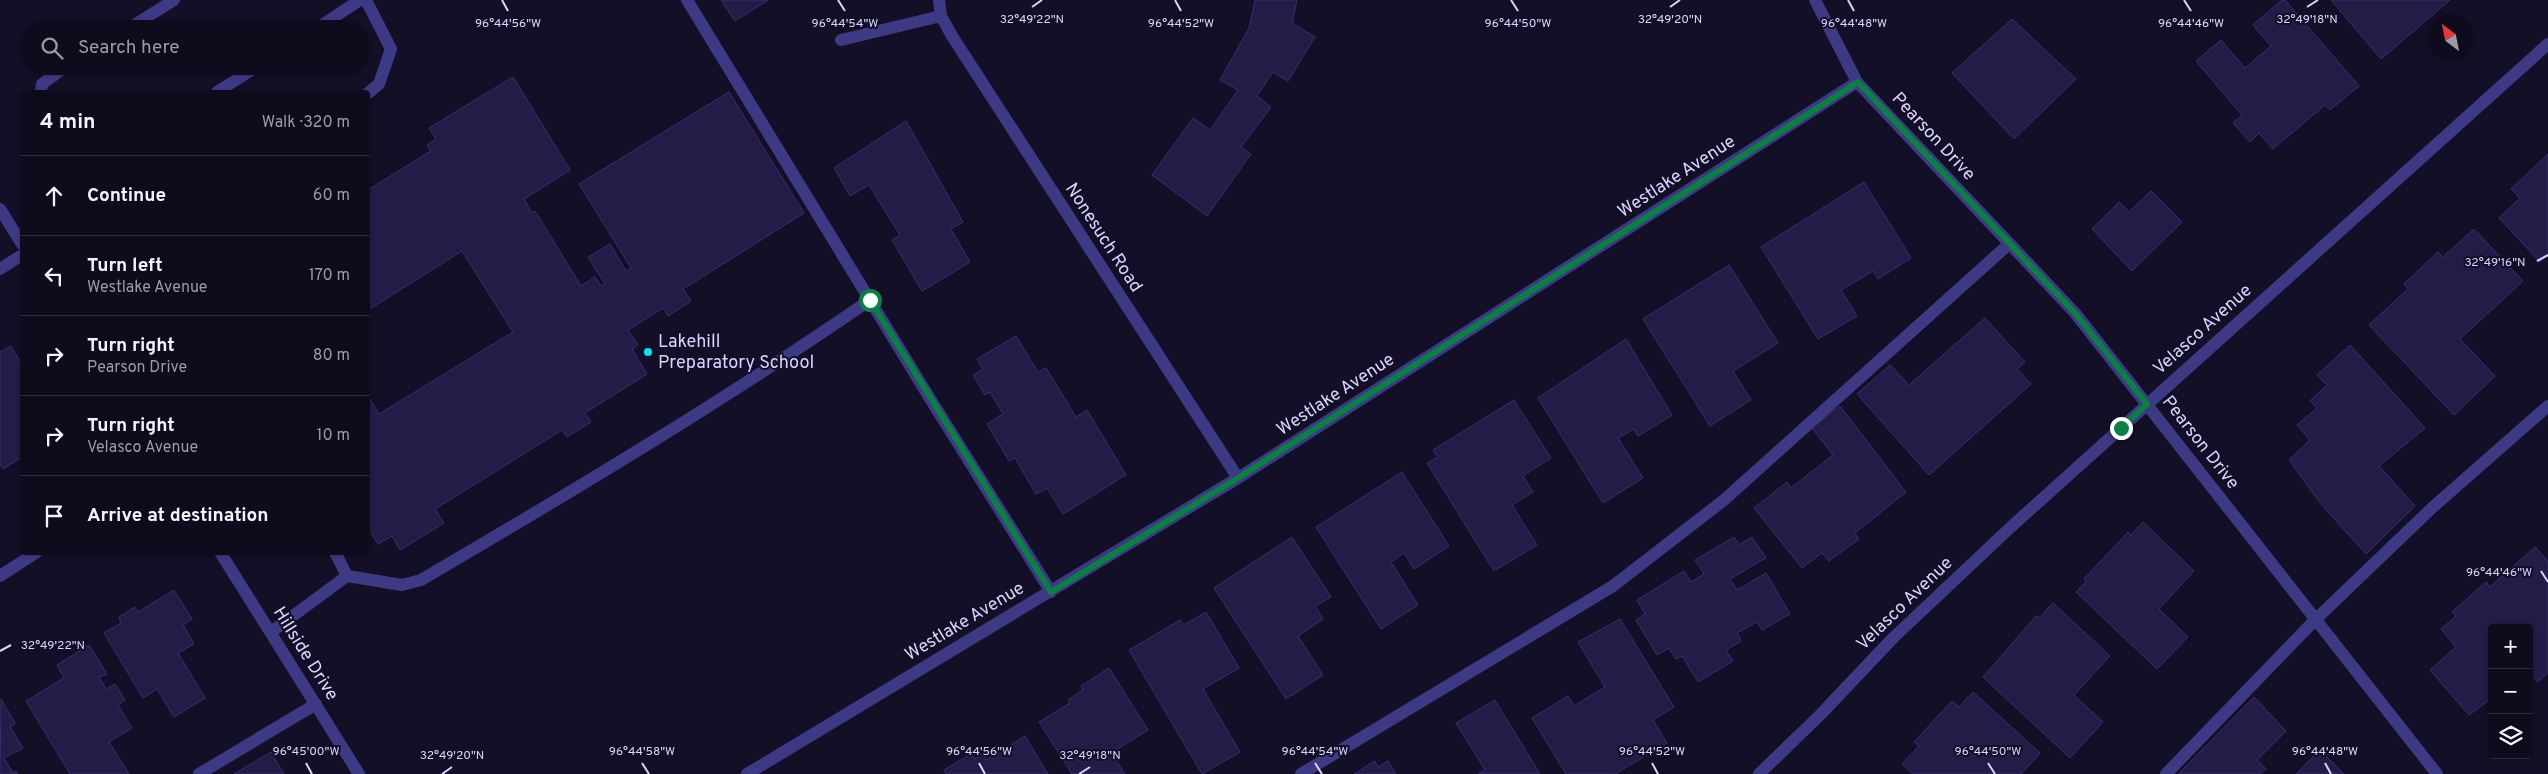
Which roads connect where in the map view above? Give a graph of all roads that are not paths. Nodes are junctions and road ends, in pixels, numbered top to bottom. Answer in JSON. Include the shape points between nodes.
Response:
{"nodes":[{"id":1,"x":174,"y":0,"type":"edge"},
{"id":2,"x":360,"y":0,"type":"edge"},
{"id":3,"x":366,"y":0,"type":"edge"},
{"id":4,"x":687,"y":0,"type":"edge"},
{"id":5,"x":939,"y":0,"type":"edge"},
{"id":6,"x":1815,"y":0,"type":"edge"},
{"id":7,"x":941,"y":16,"type":"junction"},
{"id":8,"x":142,"y":20,"type":"edge"},
{"id":9,"x":330,"y":20,"type":"edge"},
{"id":10,"x":841,"y":40,"type":"dead end"},
{"id":11,"x":2548,"y":44,"type":"edge"},
{"id":12,"x":54,"y":75,"type":"edge"},
{"id":13,"x":244,"y":75,"type":"edge"},
{"id":14,"x":1858,"y":82,"type":"junction"},
{"id":15,"x":41,"y":90,"type":"edge"},
{"id":16,"x":220,"y":90,"type":"edge"},
{"id":17,"x":370,"y":91,"type":"edge"},
{"id":18,"x":0,"y":209,"type":"edge"},
{"id":19,"x":20,"y":241,"type":"edge"},
{"id":20,"x":2009,"y":244,"type":"junction"},
{"id":21,"x":20,"y":256,"type":"edge"},
{"id":22,"x":0,"y":269,"type":"edge"},
{"id":23,"x":870,"y":300,"type":"junction"},
{"id":24,"x":2147,"y":404,"type":"junction"},
{"id":25,"x":2548,"y":406,"type":"edge"},
{"id":26,"x":1238,"y":478,"type":"junction"},
{"id":27,"x":32,"y":555,"type":"edge"},
{"id":28,"x":222,"y":555,"type":"edge"},
{"id":29,"x":336,"y":555,"type":"edge"},
{"id":30,"x":0,"y":576,"type":"edge"},
{"id":31,"x":347,"y":576,"type":"junction"},
{"id":32,"x":1051,"y":592,"type":"junction"},
{"id":33,"x":2315,"y":620,"type":"junction"},
{"id":34,"x":271,"y":632,"type":"junction"},
{"id":35,"x":316,"y":704,"type":"junction"},
{"id":36,"x":199,"y":774,"type":"edge"},
{"id":37,"x":359,"y":774,"type":"edge"},
{"id":38,"x":747,"y":774,"type":"edge"},
{"id":39,"x":1301,"y":774,"type":"edge"},
{"id":40,"x":1759,"y":774,"type":"edge"},
{"id":41,"x":2166,"y":774,"type":"edge"},
{"id":42,"x":2437,"y":774,"type":"edge"}],
"edges":[{"from":1,"to":8,"type":"street"},
{"from":2,"to":9,"type":"street"},
{"from":3,"to":17,"type":"street","via":[[391,49],[379,84]]},
{"from":4,"to":23,"type":"street"},
{"from":5,"to":7,"type":"street"},
{"from":6,"to":14,"type":"street"},
{"from":7,"to":10,"type":"street"},
{"from":7,"to":26,"type":"street","name":"Nonesuch Road"},
{"from":11,"to":24,"type":"street","name":"Velasco Avenue"},
{"from":12,"to":15,"type":"street","via":[[42,84]]},
{"from":13,"to":16,"type":"street"},
{"from":14,"to":20,"type":"street","name":"Pearson Drive"},
{"from":14,"to":26,"type":"street","name":"Westlake Avenue"},
{"from":18,"to":19,"type":"street"},
{"from":20,"to":24,"type":"street","name":"Pearson Drive","via":[[2075,313]]},
{"from":20,"to":39,"type":"street","via":[[1724,500],[1613,586]]},
{"from":21,"to":22,"type":"street"},
{"from":23,"to":31,"type":"street","via":[[538,511],[421,580],[402,584]]},
{"from":23,"to":32,"type":"street"},
{"from":24,"to":33,"type":"street","name":"Pearson Drive"},
{"from":24,"to":40,"type":"street","name":"Velasco Avenue","via":[[1892,638]]},
{"from":25,"to":33,"type":"street","via":[[2433,507]]},
{"from":26,"to":32,"type":"street","name":"Westlake Avenue"},
{"from":27,"to":30,"type":"street"},
{"from":28,"to":34,"type":"street","name":"Hillside Drive"},
{"from":29,"to":31,"type":"street"},
{"from":31,"to":34,"type":"street"},
{"from":32,"to":38,"type":"street","name":"Westlake Avenue"},
{"from":33,"to":41,"type":"street"},
{"from":33,"to":42,"type":"street","name":"Pearson Drive"},
{"from":34,"to":35,"type":"street","name":"Hillside Drive"},
{"from":35,"to":36,"type":"street"},
{"from":35,"to":37,"type":"street","name":"Hillside Drive"}]}
